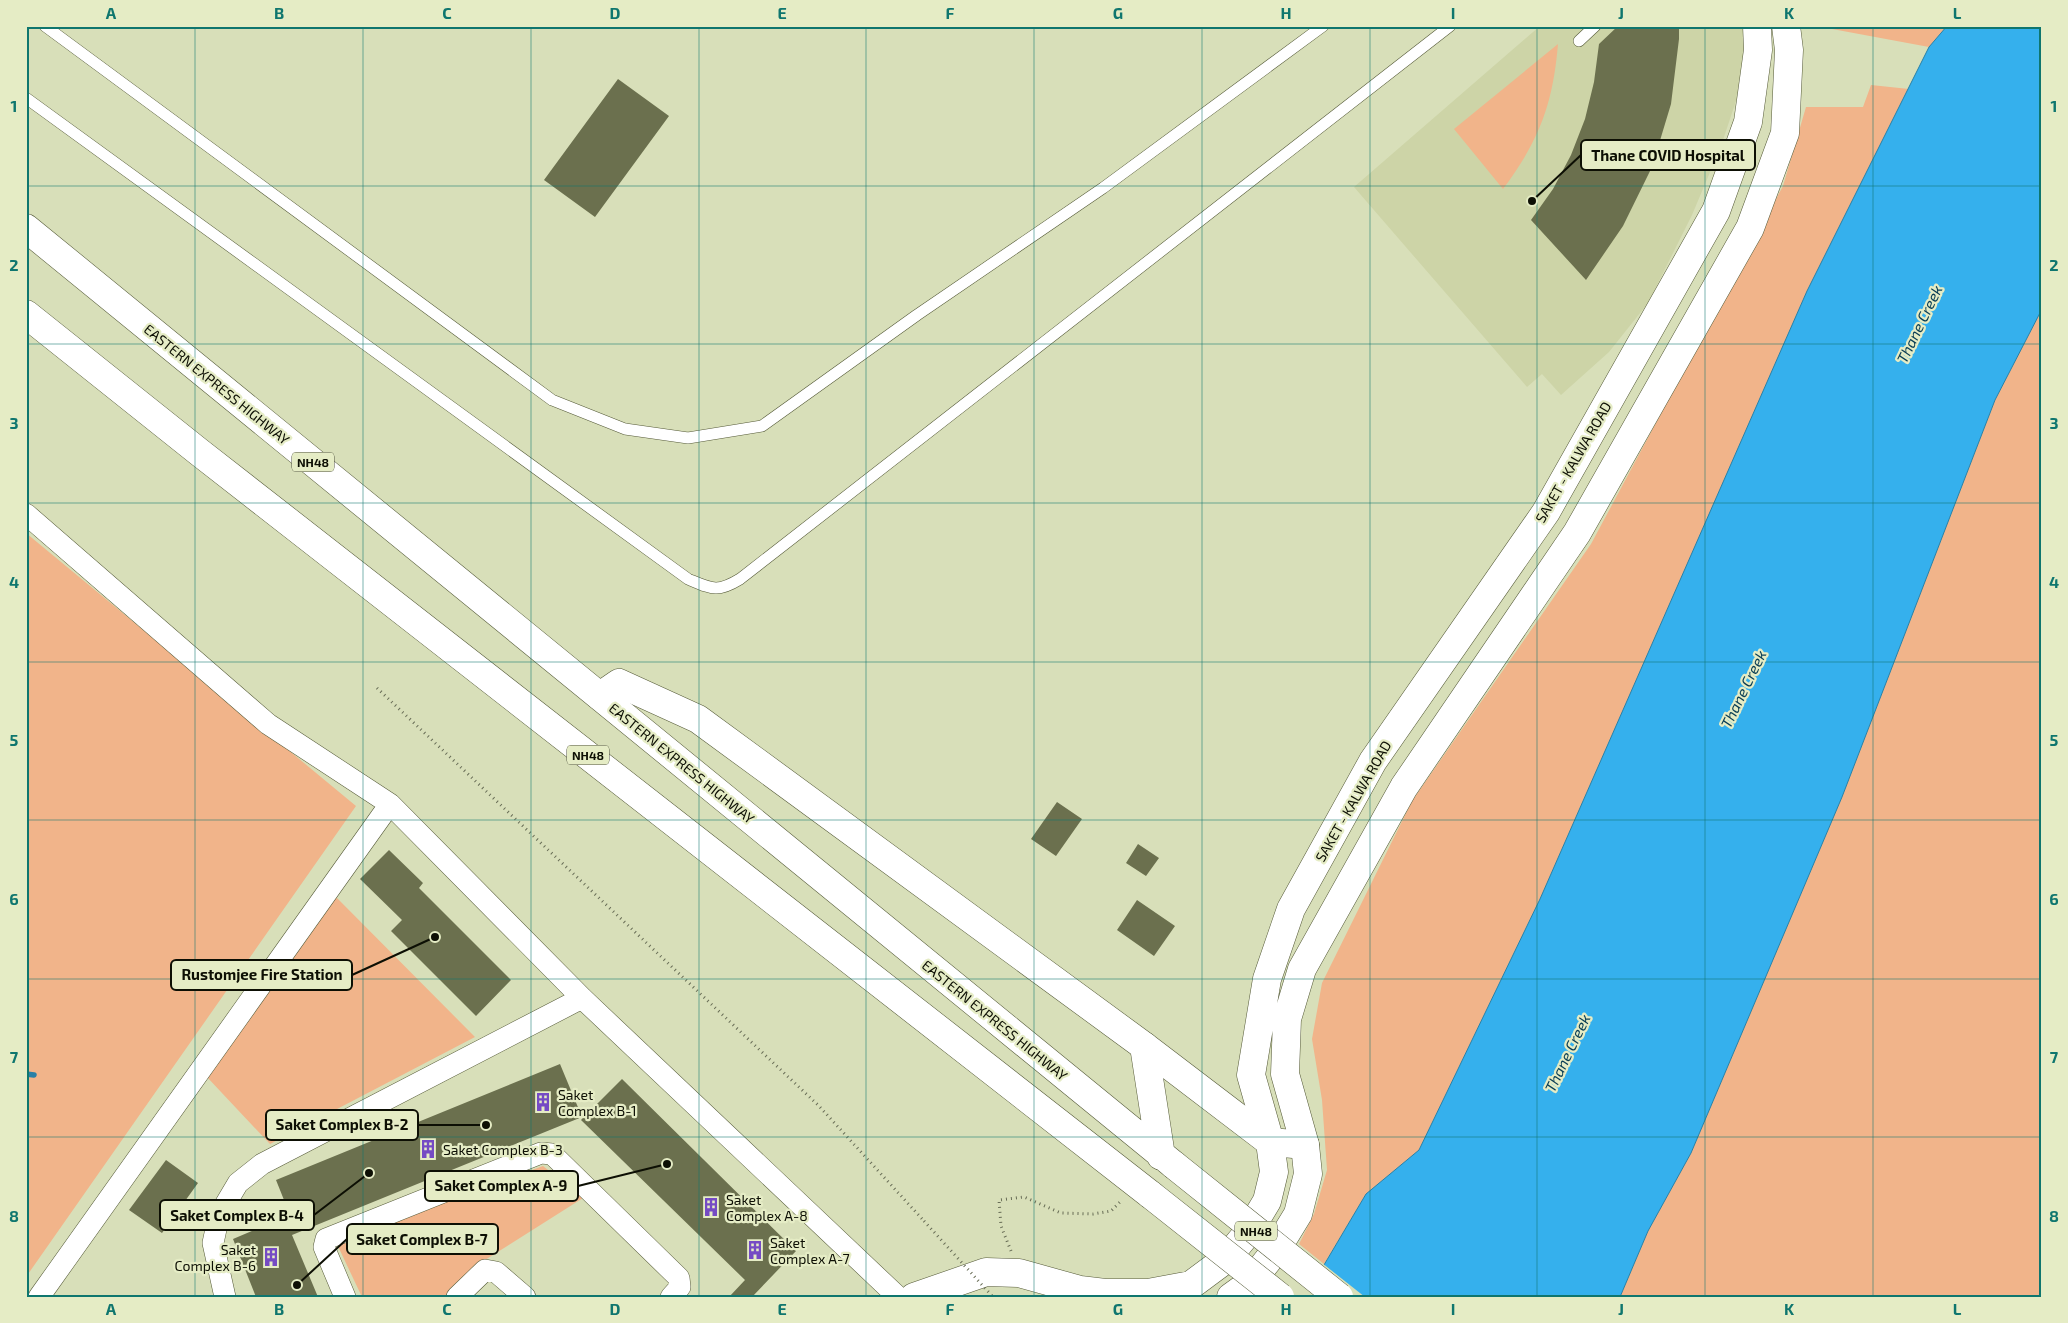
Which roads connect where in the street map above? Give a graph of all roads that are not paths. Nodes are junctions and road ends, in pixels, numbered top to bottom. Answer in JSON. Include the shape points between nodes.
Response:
{"nodes":[{"id":1,"x":45,"y":26,"type":"edge"},
{"id":2,"x":1323,"y":26,"type":"edge"},
{"id":3,"x":1450,"y":26,"type":"edge"},
{"id":4,"x":1595,"y":26,"type":"edge"},
{"id":5,"x":1758,"y":38,"type":"edge"},
{"id":6,"x":1788,"y":38,"type":"edge"},
{"id":7,"x":1579,"y":41,"type":"dead end"},
{"id":8,"x":26,"y":98,"type":"edge"},
{"id":9,"x":26,"y":228,"type":"edge"},
{"id":10,"x":26,"y":314,"type":"edge"},
{"id":11,"x":26,"y":514,"type":"edge"},
{"id":12,"x":1530,"y":536,"type":"junction"},
{"id":13,"x":1561,"y":557,"type":"junction"},
{"id":14,"x":600,"y":696,"type":"junction"},
{"id":15,"x":390,"y":804,"type":"junction"},
{"id":16,"x":582,"y":998,"type":"junction"},
{"id":17,"x":1274,"y":1017,"type":"junction"},
{"id":18,"x":1144,"y":1046,"type":"junction"},
{"id":19,"x":1270,"y":1142,"type":"junction"},
{"id":20,"x":1304,"y":1145,"type":"junction"},
{"id":21,"x":1168,"y":1160,"type":"junction"},
{"id":22,"x":40,"y":1297,"type":"edge"},
{"id":23,"x":225,"y":1297,"type":"edge"},
{"id":24,"x":345,"y":1297,"type":"edge"},
{"id":25,"x":457,"y":1297,"type":"edge"},
{"id":26,"x":525,"y":1297,"type":"edge"},
{"id":27,"x":671,"y":1297,"type":"edge"},
{"id":28,"x":898,"y":1297,"type":"edge"},
{"id":29,"x":914,"y":1297,"type":"edge"},
{"id":30,"x":1231,"y":1297,"type":"edge"},
{"id":31,"x":1280,"y":1297,"type":"edge"},
{"id":32,"x":1339,"y":1297,"type":"edge"}],
"edges":[{"from":1,"to":2,"type":"lane","via":[[552,400],[626,430],[688,438],[762,426],[1103,188]]},
{"from":3,"to":8,"type":"lane","via":[[725,588],[708,587],[688,579]]},
{"from":4,"to":7,"type":"lane"},
{"from":5,"to":6,"type":"main road"},
{"from":5,"to":12,"type":"main road","name":"SAKET - KALWA ROAD","via":[[1748,122],[1716,210]]},
{"from":6,"to":13,"type":"main road","name":"SAKET - KALWA ROAD","via":[[1785,133],[1750,228]]},
{"from":9,"to":14,"type":"main road","name":"EASTERN EXPRESS HIGHWAY","number":"NH48"},
{"from":10,"to":31,"type":"main road","number":"NH48","bridge":true},
{"from":11,"to":15,"type":"street","via":[[268,724]]},
{"from":12,"to":13,"type":"main road"},
{"from":12,"to":17,"type":"main road","name":"SAKET - KALWA ROAD","via":[[1373,761],[1291,909],[1267,979]]},
{"from":13,"to":17,"type":"main road","name":"SAKET - KALWA ROAD","via":[[1404,787]]},
{"from":14,"to":18,"type":"main road","via":[[619,683],[698,719]]},
{"from":14,"to":21,"type":"main road","name":"EASTERN EXPRESS HIGHWAY","number":"NH48"},
{"from":15,"to":16,"type":"street"},
{"from":15,"to":22,"type":"street"},
{"from":16,"to":23,"type":"street","via":[[262,1164],[238,1183],[219,1215],[213,1243]]},
{"from":16,"to":28,"type":"street"},
{"from":17,"to":19,"type":"main road","name":"SAKET - KALWA ROAD","via":[[1251,1075]]},
{"from":17,"to":20,"type":"main road","name":"SAKET - KALWA ROAD"},
{"from":18,"to":19,"type":"main road"},
{"from":18,"to":21,"type":"main road"},
{"from":19,"to":20,"type":"main road"},
{"from":19,"to":29,"type":"main road","name":"SAKET - KALWA ROAD","via":[[1274,1172],[1267,1201],[1226,1260],[1191,1285],[1148,1293],[1105,1293],[1080,1290],[1019,1273],[986,1272]]},
{"from":20,"to":30,"type":"main road","name":"SAKET - KALWA ROAD","via":[[1308,1174],[1298,1214],[1276,1250],[1248,1284]]},
{"from":21,"to":32,"type":"main road","name":"EASTERN EXPRESS HIGHWAY","number":"NH48","bridge":true},
{"from":24,"to":27,"type":"street","via":[[324,1247],[326,1239],[541,1153],[552,1154],[679,1278],[680,1287]]},
{"from":25,"to":26,"type":"street","via":[[485,1270],[496,1272]]}]}
